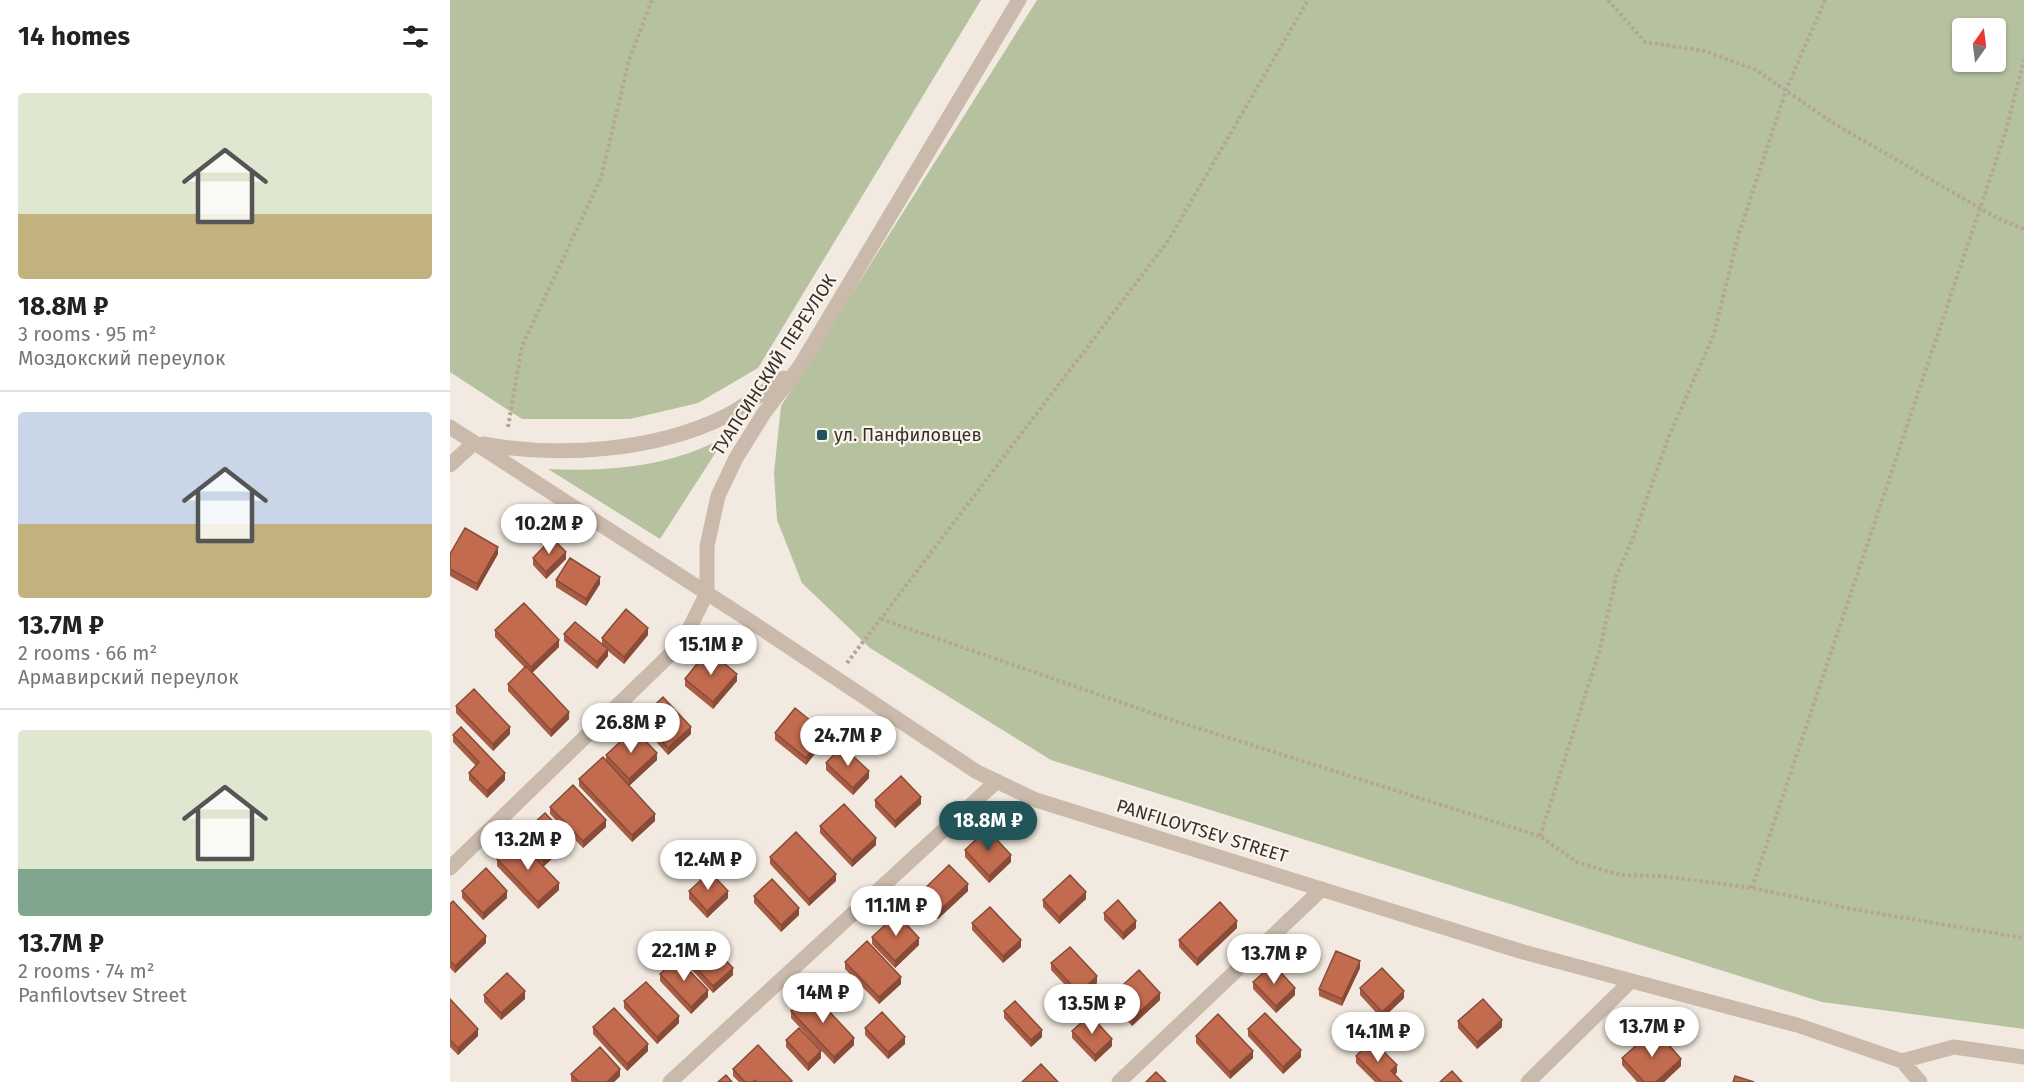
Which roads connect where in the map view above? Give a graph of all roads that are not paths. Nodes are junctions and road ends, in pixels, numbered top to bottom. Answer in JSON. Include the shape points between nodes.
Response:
{"nodes":[{"id":1,"x":1019,"y":0,"type":"edge"},
{"id":2,"x":800,"y":366,"type":"junction"},
{"id":3,"x":450,"y":427,"type":"edge"},
{"id":4,"x":474,"y":443,"type":"junction"},
{"id":5,"x":450,"y":465,"type":"edge"},
{"id":6,"x":707,"y":593,"type":"junction"},
{"id":7,"x":997,"y":781,"type":"junction"},
{"id":8,"x":450,"y":868,"type":"edge"},
{"id":9,"x":1322,"y":889,"type":"junction"},
{"id":10,"x":1631,"y":981,"type":"junction"},
{"id":11,"x":2024,"y":1057,"type":"edge"},
{"id":12,"x":1902,"y":1061,"type":"junction"},
{"id":13,"x":670,"y":1082,"type":"edge"},
{"id":14,"x":1119,"y":1082,"type":"edge"},
{"id":15,"x":1528,"y":1082,"type":"edge"},
{"id":16,"x":1920,"y":1082,"type":"edge"}],
"edges":[{"from":1,"to":2,"type":"street","name":"ТУАПСИНСКИЙ ПЕРЕУЛОК"},
{"from":2,"to":4,"type":"street","via":[[724,417],[640,443],[590,450],[504,448]]},
{"from":2,"to":6,"type":"street","name":"ТУАПСИНСКИЙ ПЕРЕУЛОК","via":[[764,413],[718,496],[707,546]]},
{"from":3,"to":4,"type":"street","name":"PANFILOVTSEV STREET"},
{"from":4,"to":5,"type":"street"},
{"from":4,"to":6,"type":"street","name":"PANFILOVTSEV STREET"},
{"from":6,"to":7,"type":"street","name":"PANFILOVTSEV STREET","via":[[977,772]]},
{"from":6,"to":8,"type":"street","name":"ТУАПСИНСКИЙ ПЕРЕУЛОК","via":[[681,643]]},
{"from":7,"to":9,"type":"street","name":"PANFILOVTSEV STREET","via":[[1036,800]]},
{"from":7,"to":13,"type":"street"},
{"from":9,"to":10,"type":"street","name":"PANFILOVTSEV STREET","via":[[1523,952]]},
{"from":9,"to":14,"type":"street"},
{"from":10,"to":12,"type":"street","name":"PANFILOVTSEV STREET","via":[[1797,1025]]},
{"from":10,"to":15,"type":"street"},
{"from":11,"to":12,"type":"street","via":[[1954,1047]]},
{"from":12,"to":16,"type":"street"}]}
